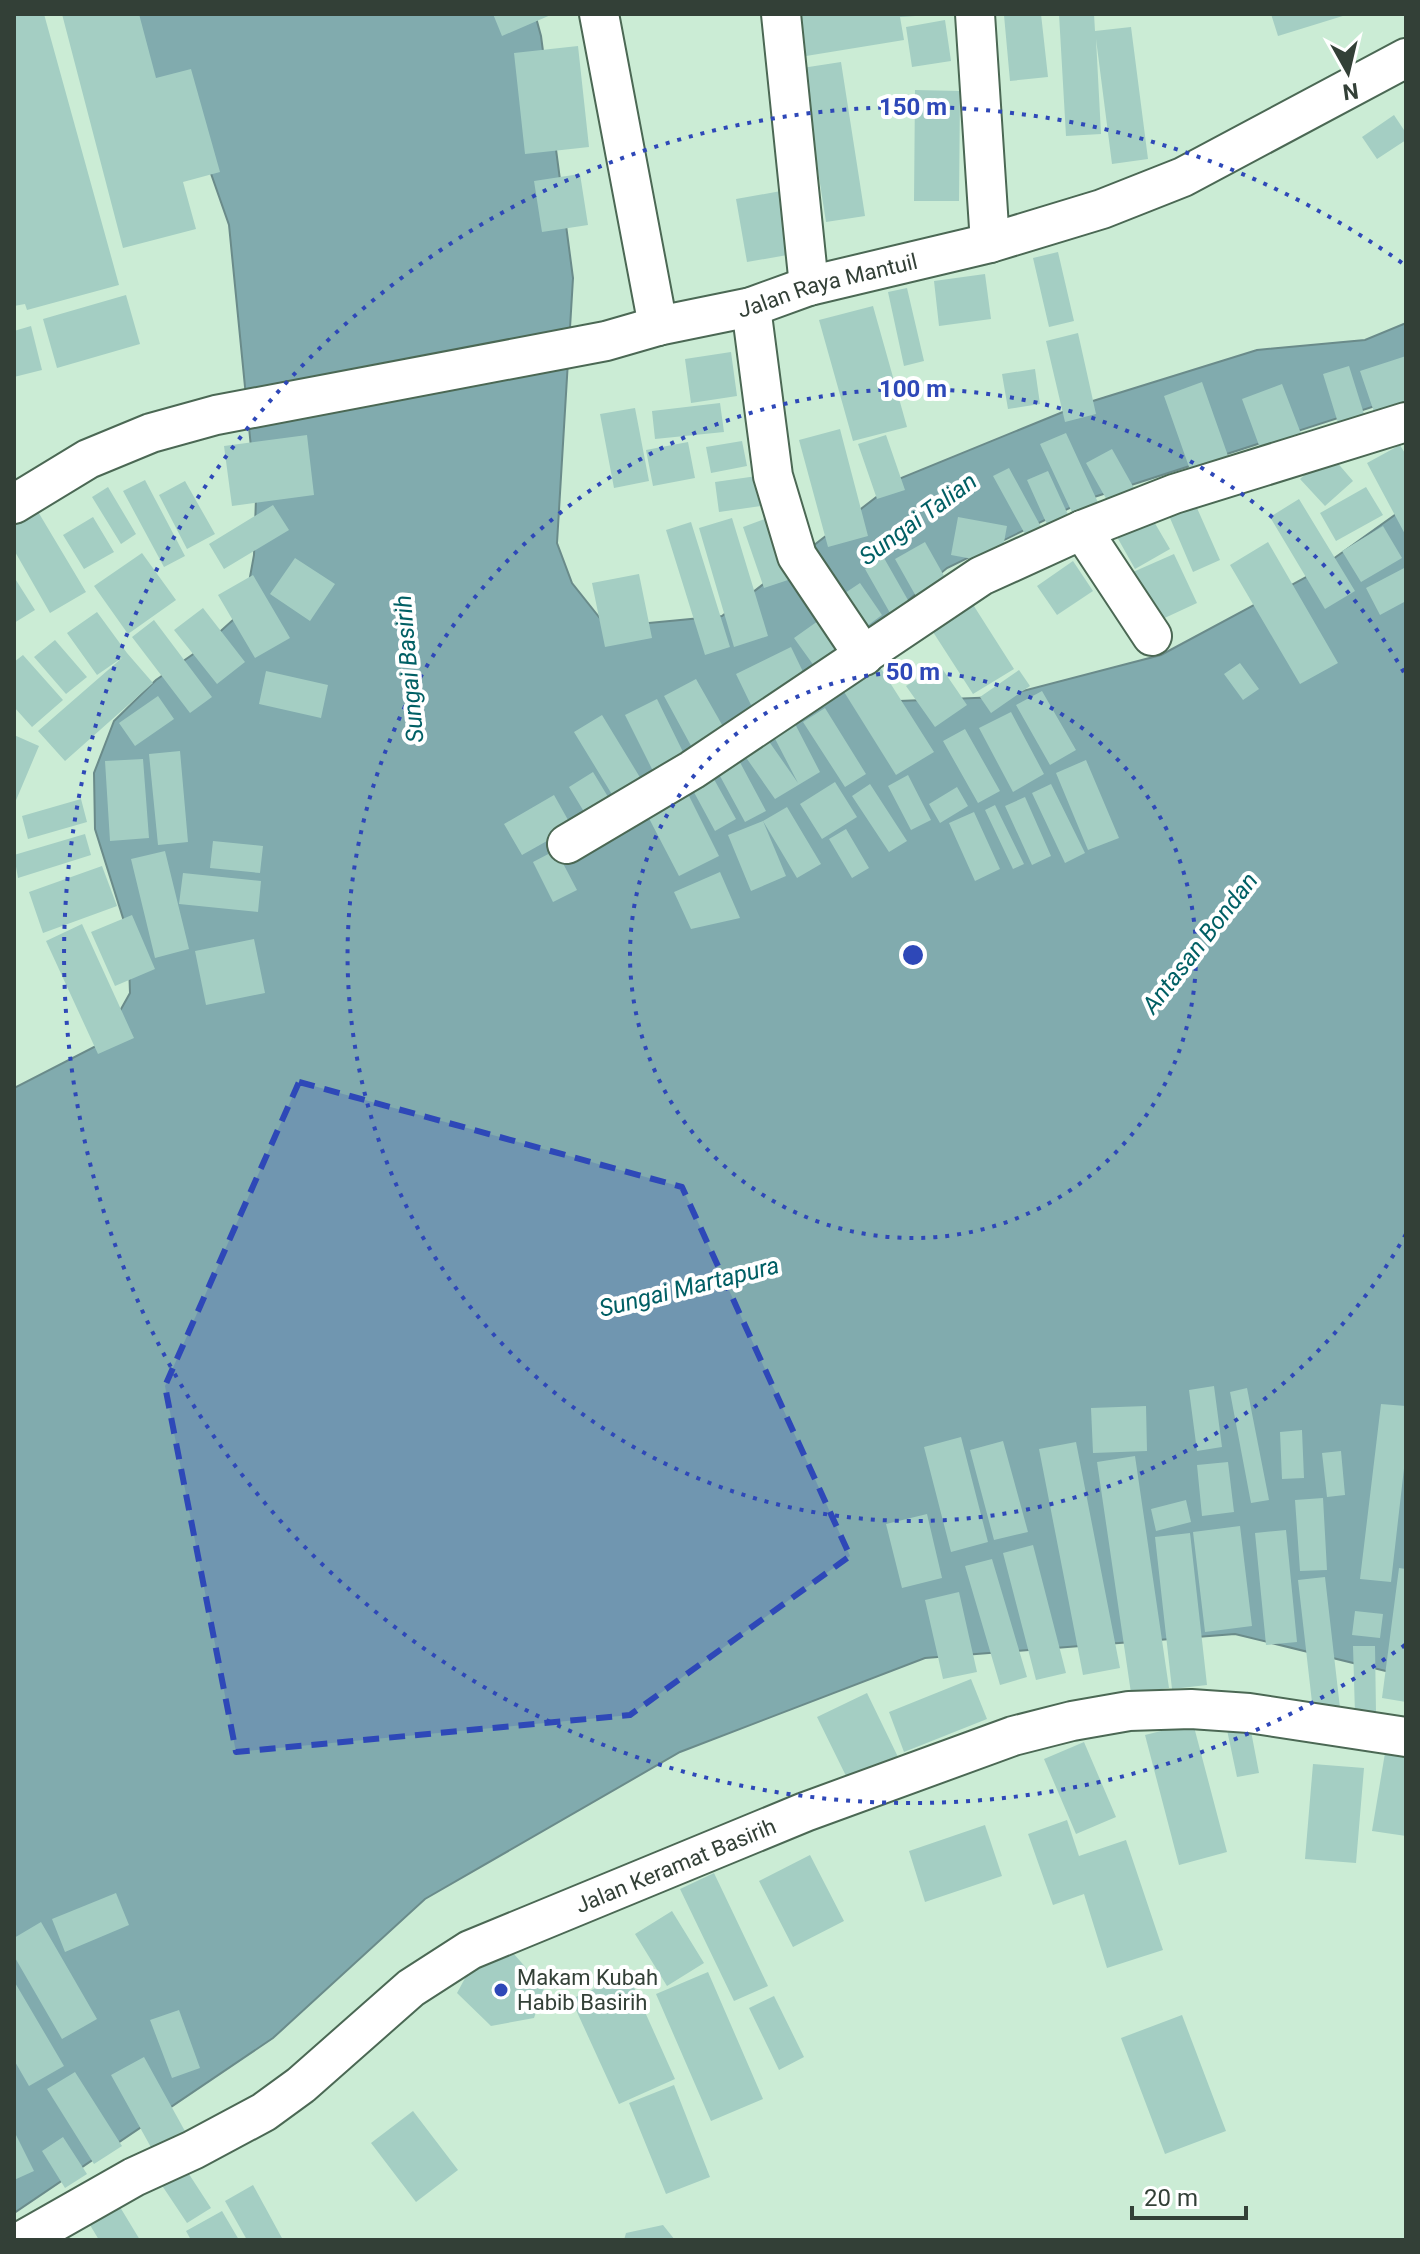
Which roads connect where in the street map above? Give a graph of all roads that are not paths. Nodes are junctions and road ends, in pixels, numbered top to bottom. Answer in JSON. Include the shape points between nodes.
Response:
{"nodes":[{"id":1,"x":599,"y":14,"type":"edge"},
{"id":2,"x":781,"y":14,"type":"edge"},
{"id":3,"x":975,"y":14,"type":"edge"},
{"id":4,"x":1406,"y":58,"type":"edge"},
{"id":5,"x":990,"y":243,"type":"junction"},
{"id":6,"x":809,"y":286,"type":"junction"},
{"id":7,"x":751,"y":307,"type":"junction"},
{"id":8,"x":658,"y":326,"type":"junction"},
{"id":9,"x":1406,"y":422,"type":"edge"},
{"id":10,"x":14,"y":504,"type":"edge"},
{"id":11,"x":1082,"y":530,"type":"junction"},
{"id":12,"x":1152,"y":636,"type":"dead end"},
{"id":13,"x":864,"y":656,"type":"junction"},
{"id":14,"x":567,"y":844,"type":"dead end"},
{"id":15,"x":1406,"y":1737,"type":"edge"},
{"id":16,"x":23,"y":2240,"type":"edge"}],
"edges":[{"from":1,"to":8,"type":"street"},
{"from":2,"to":6,"type":"street"},
{"from":3,"to":5,"type":"street"},
{"from":4,"to":5,"type":"street","name":"Jalan Raya Mantuil","via":[[1183,177],[1102,209]]},
{"from":5,"to":6,"type":"street","name":"Jalan Raya Mantuil"},
{"from":6,"to":7,"type":"street","name":"Jalan Raya Mantuil"},
{"from":7,"to":8,"type":"street","name":"Jalan Raya Mantuil"},
{"from":7,"to":13,"type":"street","via":[[773,476],[797,556]]},
{"from":8,"to":10,"type":"street","name":"Jalan Raya Mantuil","via":[[606,341],[216,415],[151,433],[88,459]]},
{"from":9,"to":11,"type":"street","via":[[1174,494]]},
{"from":11,"to":12,"type":"street"},
{"from":11,"to":13,"type":"street","via":[[981,576]]},
{"from":13,"to":14,"type":"street","via":[[692,770]]},
{"from":15,"to":16,"type":"street","name":"Jalan Keramat Basirih","via":[[1191,1709],[1129,1711],[1013,1736],[805,1812],[470,1950],[411,1988],[264,2112]]}]}
